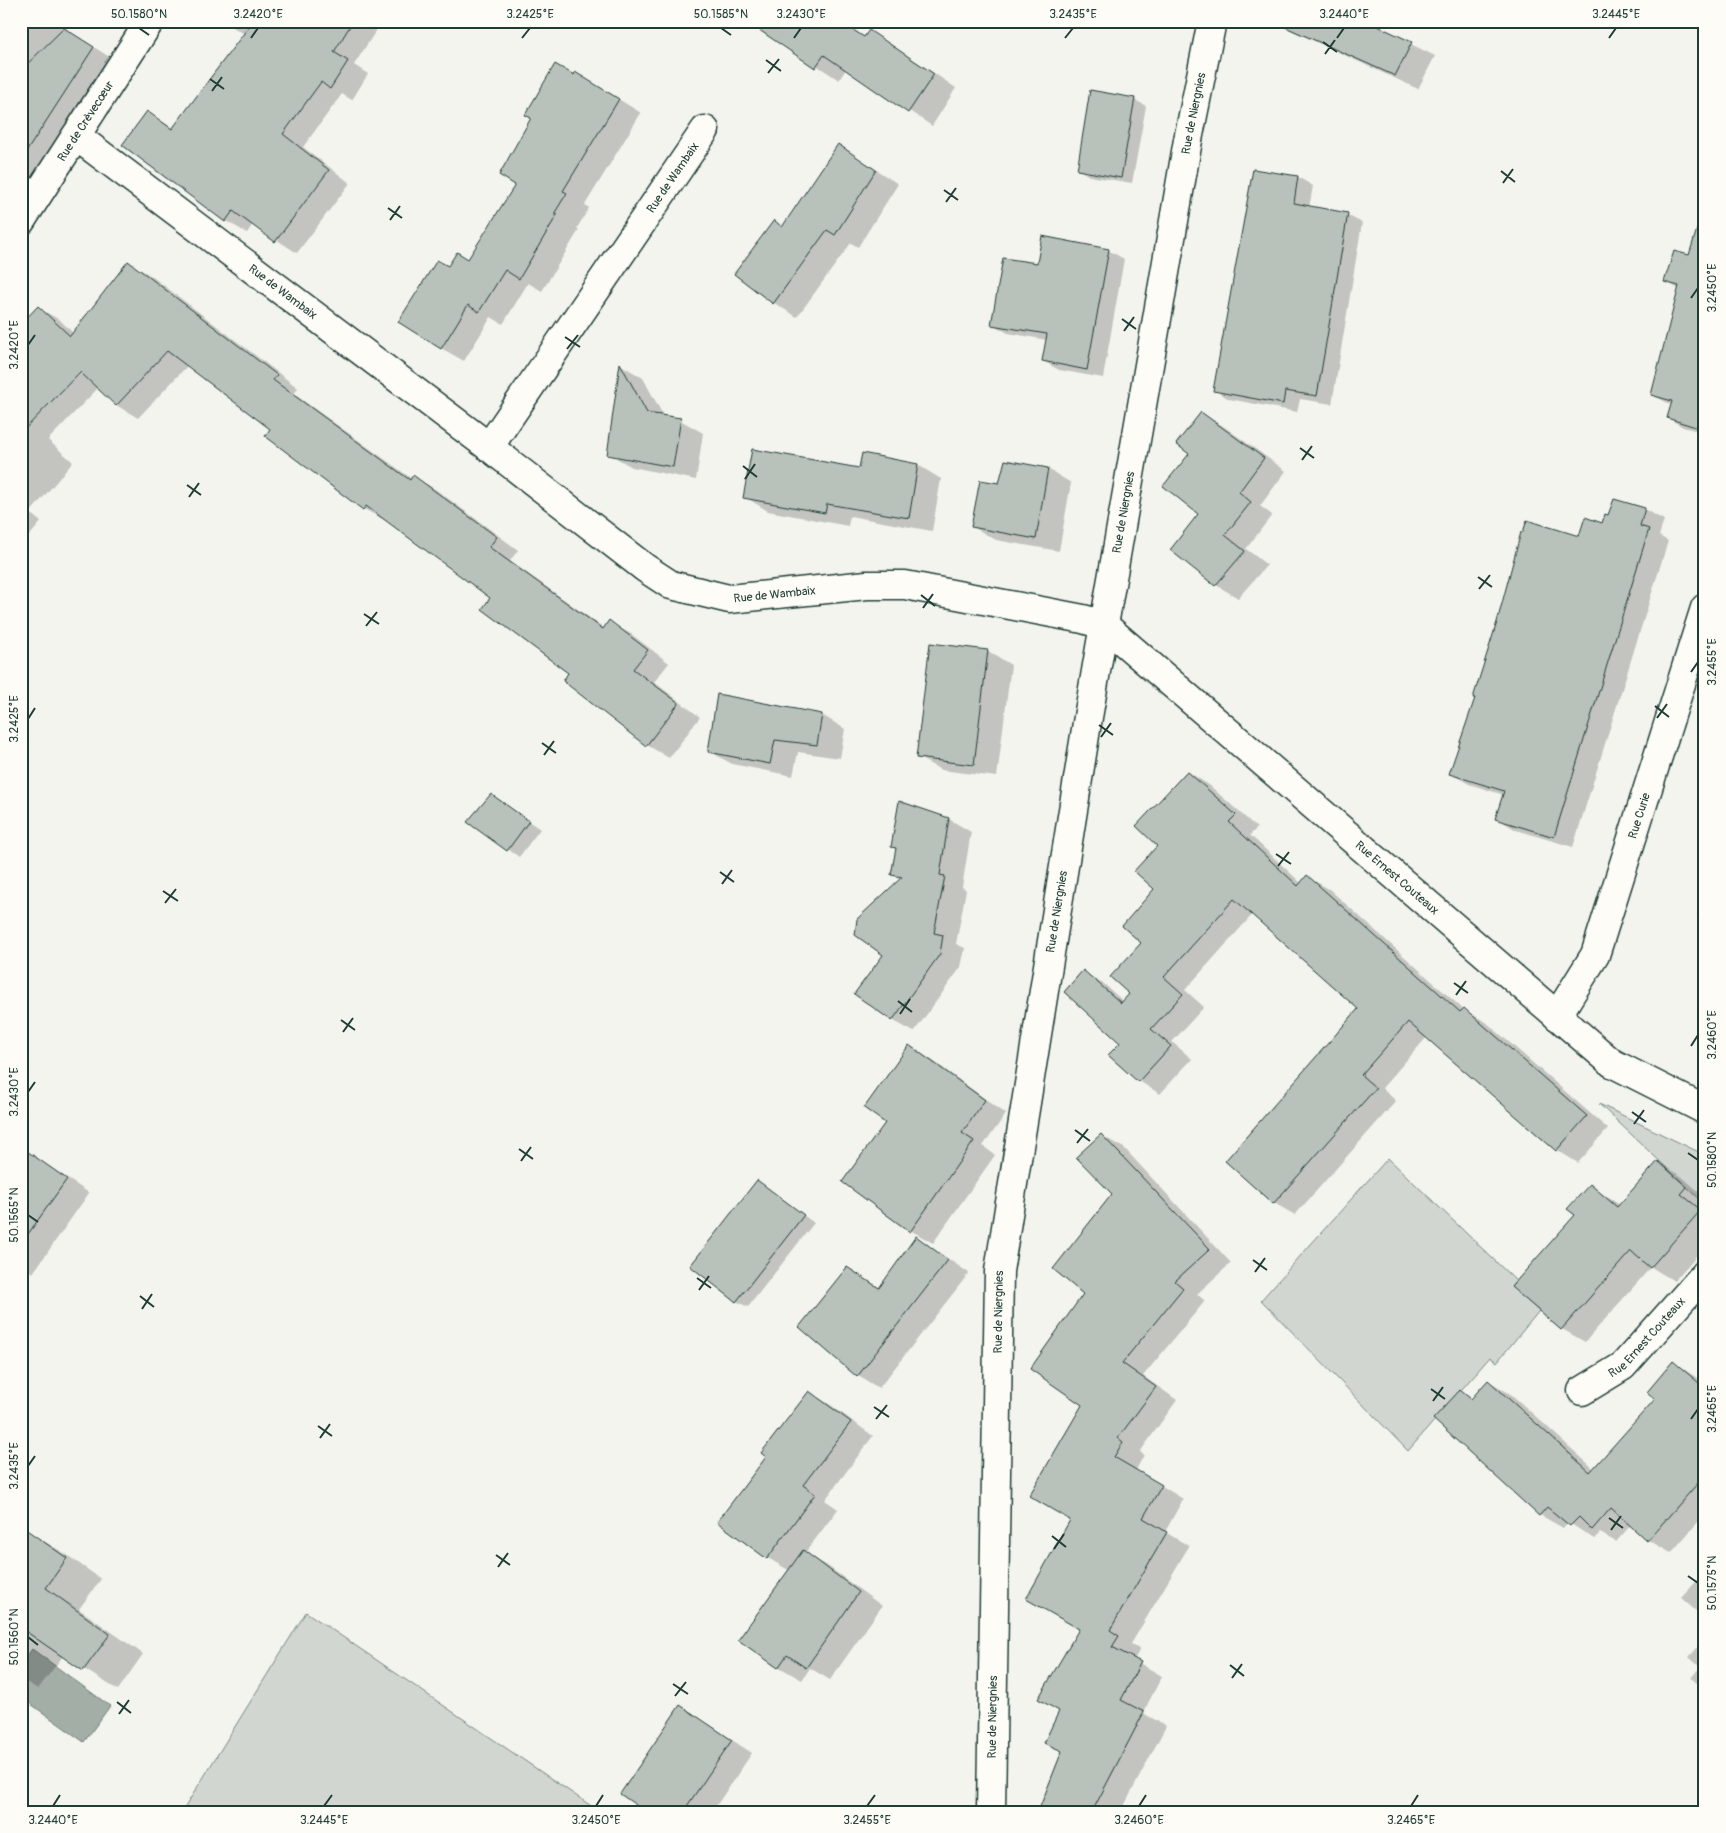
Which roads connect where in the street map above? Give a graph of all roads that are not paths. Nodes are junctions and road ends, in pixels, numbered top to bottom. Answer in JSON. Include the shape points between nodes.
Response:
{"nodes":[{"id":1,"x":150,"y":21,"type":"edge"},
{"id":2,"x":1212,"y":21,"type":"edge"},
{"id":3,"x":705,"y":130,"type":"dead end"},
{"id":4,"x":76,"y":136,"type":"junction"},
{"id":5,"x":21,"y":221,"type":"edge"},
{"id":6,"x":489,"y":447,"type":"junction"},
{"id":7,"x":1705,"y":608,"type":"edge"},
{"id":8,"x":1104,"y":625,"type":"junction"},
{"id":9,"x":1557,"y":1016,"type":"junction"},
{"id":10,"x":1705,"y":1110,"type":"edge"},
{"id":11,"x":1705,"y":1274,"type":"edge"},
{"id":12,"x":1582,"y":1391,"type":"dead end"},
{"id":13,"x":990,"y":1812,"type":"edge"}],
"edges":[{"from":1,"to":4,"type":"street","name":"Rue de Crèvecœur"},
{"from":2,"to":8,"type":"street","name":"Rue de Niergnies","via":[[1188,140]]},
{"from":3,"to":6,"type":"street","name":"Rue de Wambaix"},
{"from":4,"to":5,"type":"street","name":"Rue de Crèvecœur"},
{"from":4,"to":6,"type":"street","name":"Rue de Wambaix"},
{"from":6,"to":8,"type":"street","name":"Rue de Wambaix","via":[[671,585],[729,599],[868,584],[905,585]]},
{"from":7,"to":9,"type":"street","name":"Rue Curie","via":[[1595,955]]},
{"from":8,"to":9,"type":"street","name":"Rue Ernest Couteaux"},
{"from":8,"to":13,"type":"street","name":"Rue de Niergnies","via":[[999,1271]]},
{"from":9,"to":10,"type":"street","name":"Rue Ernest Couteaux","via":[[1612,1063]]},
{"from":11,"to":12,"type":"street","name":"Rue Ernest Couteaux","via":[[1623,1366]]}]}
